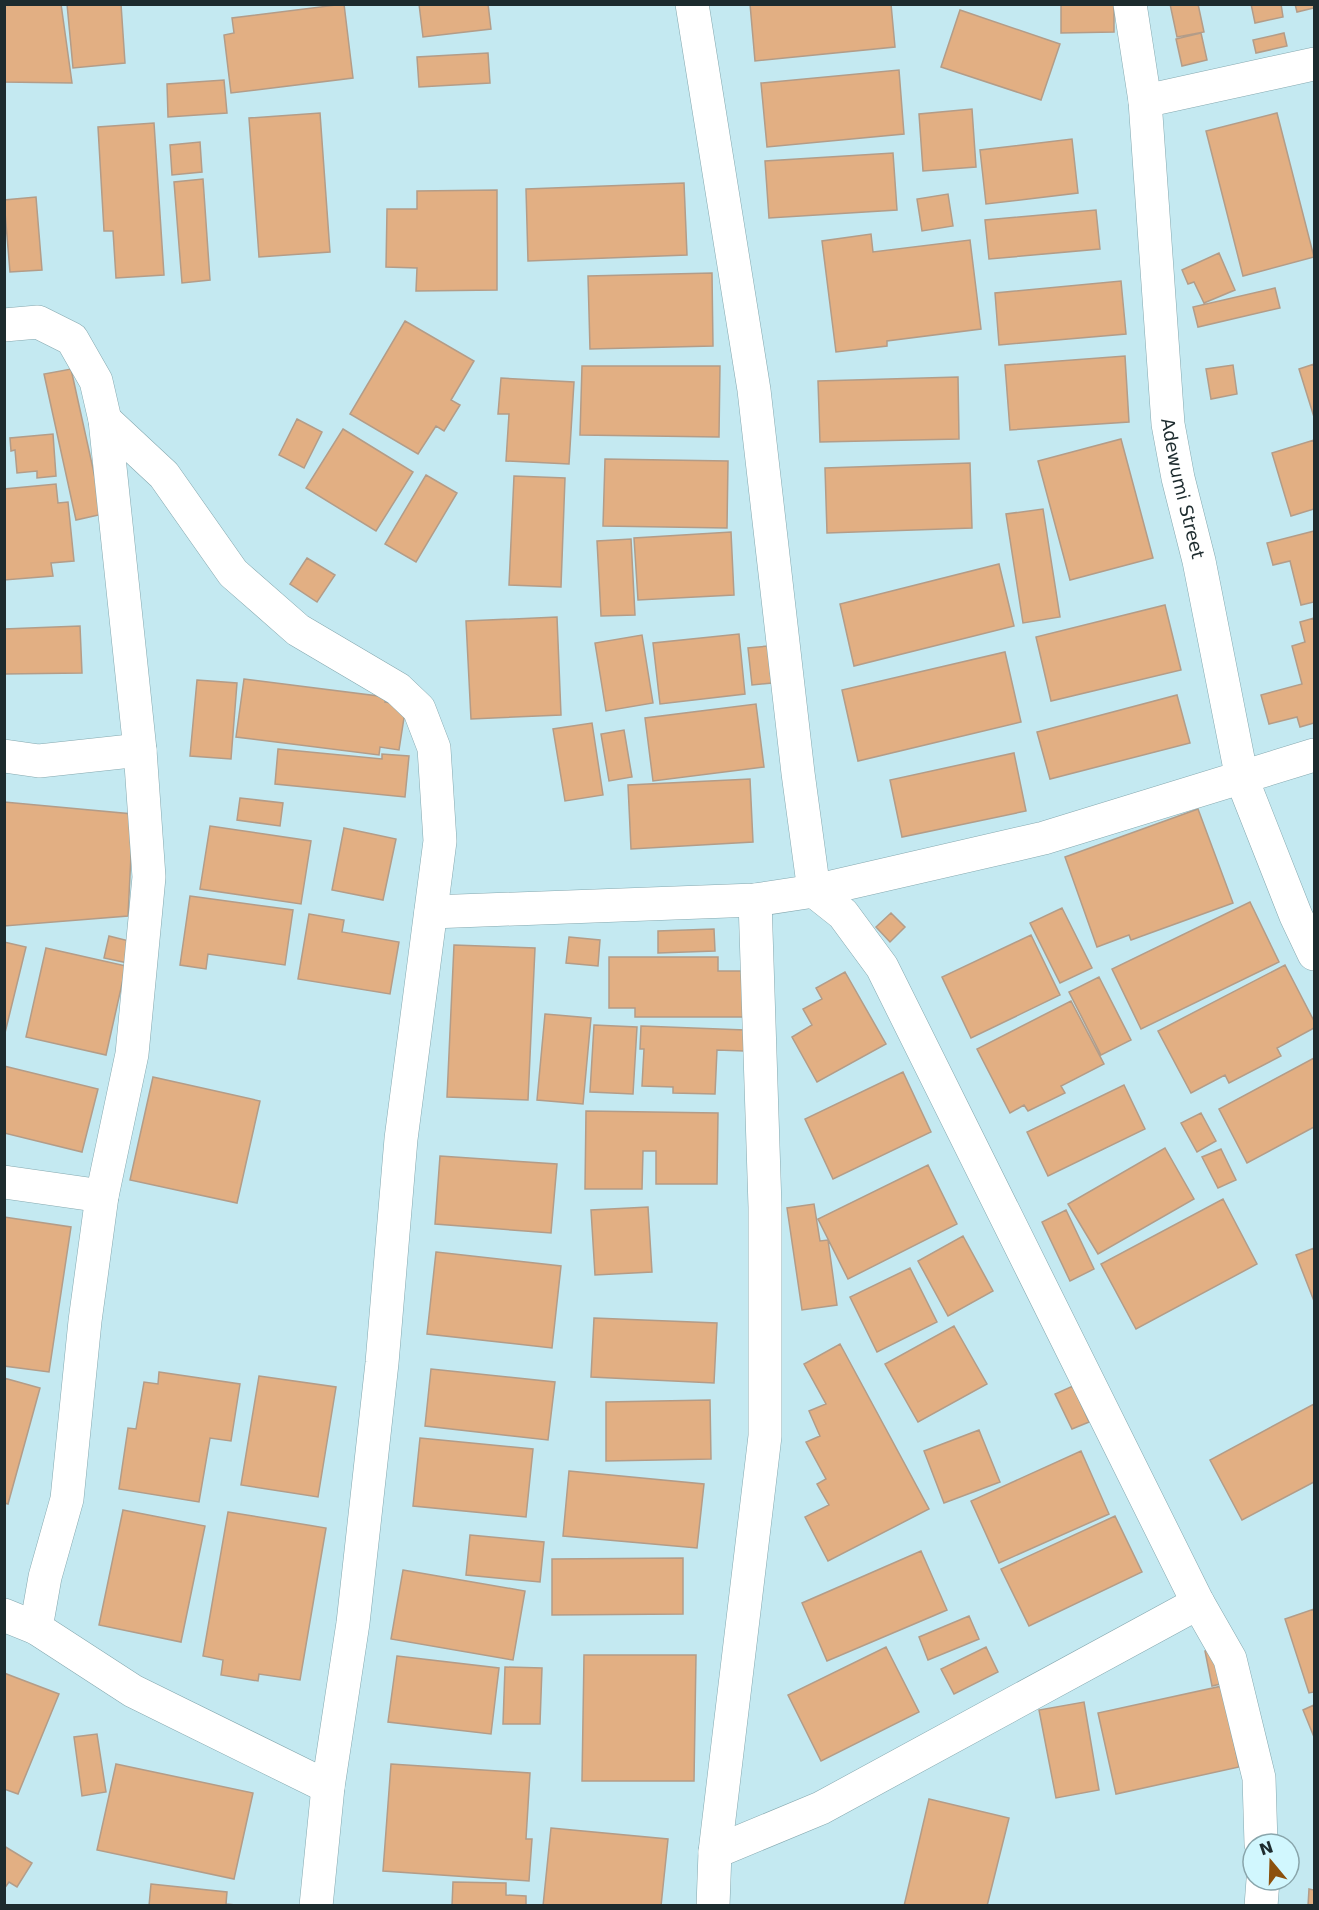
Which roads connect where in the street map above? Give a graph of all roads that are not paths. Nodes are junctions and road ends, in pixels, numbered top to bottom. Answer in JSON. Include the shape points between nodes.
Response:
{"nodes":[{"id":1,"x":692,"y":4,"type":"edge"},
{"id":2,"x":1130,"y":4,"type":"edge"},
{"id":3,"x":1314,"y":64,"type":"edge"},
{"id":4,"x":1145,"y":101,"type":"junction"},
{"id":5,"x":4,"y":325,"type":"edge"},
{"id":6,"x":105,"y":420,"type":"junction"},
{"id":7,"x":140,"y":750,"type":"junction"},
{"id":8,"x":1314,"y":755,"type":"edge"},
{"id":9,"x":4,"y":756,"type":"edge"},
{"id":10,"x":1242,"y":779,"type":"junction"},
{"id":11,"x":814,"y":891,"type":"junction"},
{"id":12,"x":755,"y":900,"type":"junction"},
{"id":13,"x":431,"y":912,"type":"junction"},
{"id":14,"x":1314,"y":954,"type":"edge"},
{"id":15,"x":4,"y":1182,"type":"edge"},
{"id":16,"x":102,"y":1196,"type":"junction"},
{"id":17,"x":1198,"y":1603,"type":"junction"},
{"id":18,"x":4,"y":1615,"type":"edge"},
{"id":19,"x":36,"y":1628,"type":"junction"},
{"id":20,"x":328,"y":1787,"type":"junction"},
{"id":21,"x":1261,"y":1832,"type":"edge"},
{"id":22,"x":715,"y":1852,"type":"junction"},
{"id":23,"x":316,"y":1905,"type":"edge"},
{"id":24,"x":713,"y":1905,"type":"edge"}],
"edges":[{"from":1,"to":11,"type":"street","via":[[754,390]]},
{"from":2,"to":4,"type":"street","name":"Adewumi Street"},
{"from":3,"to":4,"type":"street"},
{"from":4,"to":10,"type":"street","name":"Adewumi Street","via":[[1168,424]]},
{"from":5,"to":6,"type":"street","via":[[38,322],[72,339],[96,381]]},
{"from":6,"to":7,"type":"street"},
{"from":6,"to":13,"type":"street","via":[[164,475],[233,573],[298,630],[398,689],[419,709],[434,748],[440,841]]},
{"from":7,"to":9,"type":"street","via":[[39,761]]},
{"from":7,"to":16,"type":"street","via":[[149,878],[132,1054]]},
{"from":8,"to":10,"type":"street"},
{"from":10,"to":11,"type":"street","via":[[1044,838]]},
{"from":10,"to":14,"type":"street","name":"Adewumi Street"},
{"from":11,"to":12,"type":"street"},
{"from":11,"to":17,"type":"street","via":[[843,914],[882,967]]},
{"from":12,"to":13,"type":"street"},
{"from":12,"to":22,"type":"street","via":[[765,1207],[765,1436]]},
{"from":13,"to":20,"type":"street","via":[[401,1139],[382,1363],[353,1623]]},
{"from":15,"to":16,"type":"street"},
{"from":16,"to":19,"type":"street","via":[[67,1499],[45,1577]]},
{"from":17,"to":21,"type":"street","via":[[1230,1659],[1259,1778]]},
{"from":17,"to":22,"type":"street","via":[[821,1808]]},
{"from":18,"to":19,"type":"street"},
{"from":19,"to":20,"type":"street","via":[[133,1691]]},
{"from":20,"to":23,"type":"street"},
{"from":22,"to":24,"type":"street"}]}
